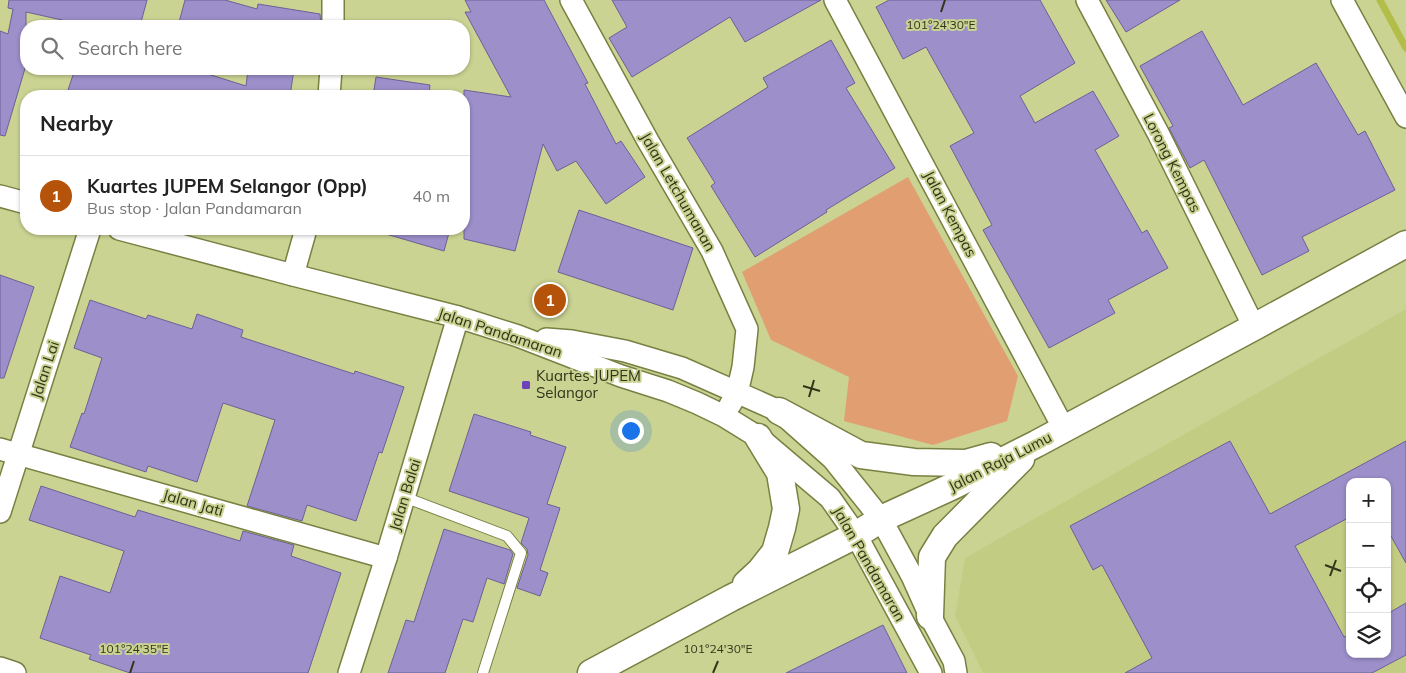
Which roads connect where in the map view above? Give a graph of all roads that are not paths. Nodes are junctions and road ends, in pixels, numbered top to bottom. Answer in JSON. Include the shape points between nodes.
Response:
{"nodes":[{"id":1,"x":333,"y":0,"type":"edge"},
{"id":2,"x":571,"y":0,"type":"edge"},
{"id":3,"x":835,"y":0,"type":"edge"},
{"id":4,"x":1087,"y":0,"type":"edge"},
{"id":5,"x":1342,"y":0,"type":"edge"},
{"id":6,"x":333,"y":20,"type":"edge"},
{"id":7,"x":331,"y":75,"type":"edge"},
{"id":8,"x":329,"y":90,"type":"edge"},
{"id":9,"x":1406,"y":117,"type":"edge"},
{"id":10,"x":0,"y":196,"type":"edge"},
{"id":11,"x":20,"y":201,"type":"edge"},
{"id":12,"x":88,"y":235,"type":"edge"},
{"id":13,"x":142,"y":235,"type":"edge"},
{"id":14,"x":304,"y":235,"type":"edge"},
{"id":15,"x":1406,"y":244,"type":"edge"},
{"id":16,"x":293,"y":275,"type":"junction"},
{"id":17,"x":458,"y":317,"type":"junction"},
{"id":18,"x":1254,"y":327,"type":"junction"},
{"id":19,"x":518,"y":336,"type":"junction"},
{"id":20,"x":736,"y":393,"type":"junction"},
{"id":21,"x":779,"y":411,"type":"junction"},
{"id":22,"x":724,"y":416,"type":"junction"},
{"id":23,"x":1064,"y":429,"type":"junction"},
{"id":24,"x":758,"y":437,"type":"junction"},
{"id":25,"x":1036,"y":444,"type":"junction"},
{"id":26,"x":9,"y":452,"type":"edge"},
{"id":27,"x":404,"y":497,"type":"junction"},
{"id":28,"x":0,"y":512,"type":"edge"},
{"id":29,"x":881,"y":519,"type":"junction"},
{"id":30,"x":856,"y":536,"type":"junction"},
{"id":31,"x":386,"y":558,"type":"junction"},
{"id":32,"x":731,"y":598,"type":"junction"},
{"id":33,"x":930,"y":616,"type":"junction"},
{"id":34,"x":0,"y":668,"type":"edge"},
{"id":35,"x":15,"y":673,"type":"edge"},
{"id":36,"x":349,"y":673,"type":"edge"},
{"id":37,"x":483,"y":673,"type":"edge"},
{"id":38,"x":591,"y":673,"type":"edge"},
{"id":39,"x":931,"y":673,"type":"edge"},
{"id":40,"x":956,"y":673,"type":"edge"}],
"edges":[{"from":1,"to":6,"type":"street"},
{"from":2,"to":20,"type":"street","name":"Jalan Letchumanan","via":[[712,251],[745,322],[746,346]]},
{"from":3,"to":23,"type":"street","name":"Jalan Kempas"},
{"from":4,"to":18,"type":"street","name":"Lorong Kempas","via":[[1158,133]]},
{"from":5,"to":9,"type":"street"},
{"from":7,"to":8,"type":"street"},
{"from":10,"to":11,"type":"street"},
{"from":12,"to":26,"type":"street","name":"Jalan Lai"},
{"from":13,"to":16,"type":"street","name":"Jalan Pandamaran"},
{"from":14,"to":16,"type":"street"},
{"from":15,"to":18,"type":"street","name":"Jalan Raja Lumu"},
{"from":16,"to":17,"type":"street","name":"Jalan Pandamaran"},
{"from":17,"to":19,"type":"street","name":"Jalan Pandamaran"},
{"from":17,"to":27,"type":"street","name":"Jalan Balai"},
{"from":18,"to":23,"type":"street","name":"Jalan Raja Lumu"},
{"from":19,"to":20,"type":"street","via":[[625,351],[682,368]]},
{"from":19,"to":22,"type":"street","name":"Jalan Pandamaran","via":[[690,400]]},
{"from":20,"to":21,"type":"street"},
{"from":20,"to":22,"type":"street","name":"Jalan Letchumanan"},
{"from":21,"to":25,"type":"street","via":[[861,455],[884,459],[966,463]]},
{"from":21,"to":29,"type":"street","via":[[833,459]]},
{"from":22,"to":24,"type":"street","name":"Jalan Pandamaran"},
{"from":23,"to":25,"type":"street","name":"Jalan Raja Lumu"},
{"from":24,"to":30,"type":"street","name":"Jalan Pandamaran","via":[[830,498]]},
{"from":24,"to":32,"type":"street","via":[[780,473],[786,509],[775,552]]},
{"from":25,"to":29,"type":"street","name":"Jalan Raja Lumu"},
{"from":25,"to":33,"type":"street","via":[[945,536],[932,557]]},
{"from":26,"to":28,"type":"street","name":"Jalan Lai"},
{"from":26,"to":31,"type":"street","name":"Jalan Jati"},
{"from":27,"to":31,"type":"street","name":"Jalan Balai"},
{"from":27,"to":37,"type":"lane","via":[[507,536],[521,553]]},
{"from":29,"to":30,"type":"street","name":"Jalan Raja Lumu"},
{"from":29,"to":33,"type":"street"},
{"from":30,"to":32,"type":"street","name":"Jalan Raja Lumu"},
{"from":30,"to":39,"type":"street","name":"Jalan Pandamaran"},
{"from":31,"to":36,"type":"street","name":"Jalan Balai"},
{"from":32,"to":38,"type":"street","name":"Jalan Raja Lumu"},
{"from":33,"to":40,"type":"street","via":[[954,661]]},
{"from":34,"to":35,"type":"street"}]}
